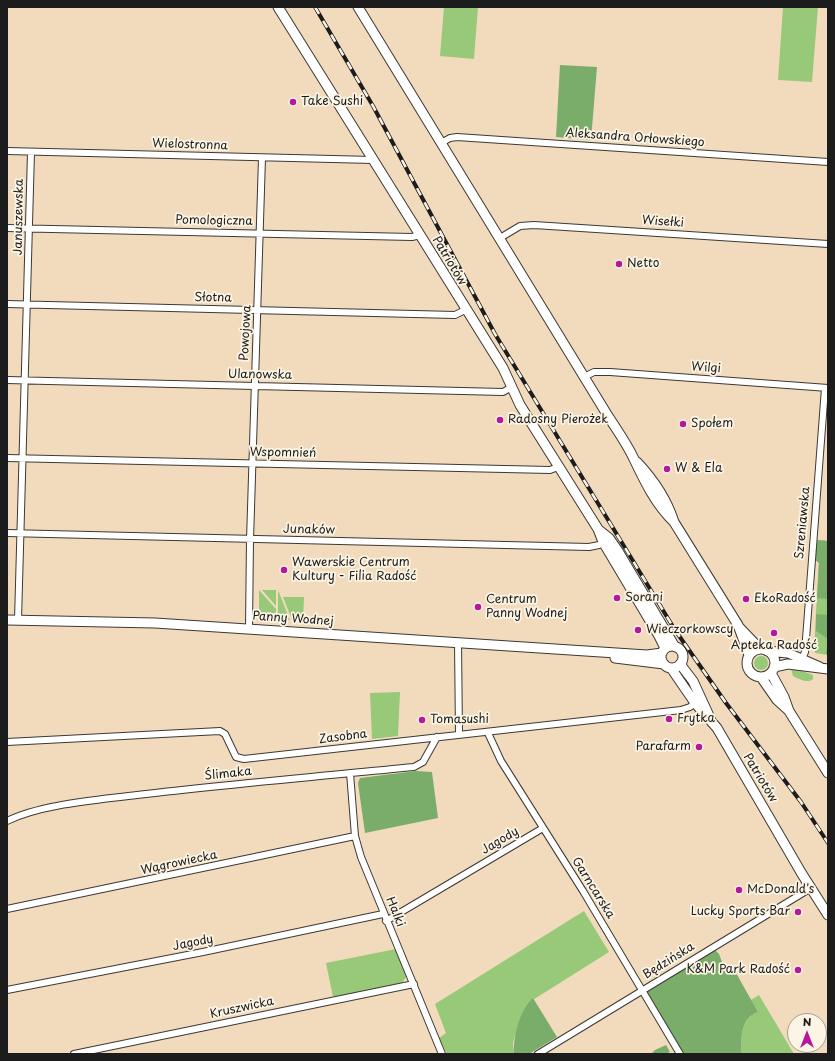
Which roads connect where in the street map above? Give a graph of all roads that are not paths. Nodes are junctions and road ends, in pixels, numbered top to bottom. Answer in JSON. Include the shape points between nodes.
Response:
{"nodes":[{"id":1,"x":278,"y":7,"type":"edge"},
{"id":2,"x":358,"y":7,"type":"edge"},
{"id":3,"x":441,"y":143,"type":"junction"},
{"id":4,"x":7,"y":151,"type":"edge"},
{"id":5,"x":31,"y":152,"type":"junction"},
{"id":6,"x":262,"y":158,"type":"junction"},
{"id":7,"x":373,"y":160,"type":"junction"},
{"id":8,"x":828,"y":162,"type":"edge"},
{"id":9,"x":7,"y":228,"type":"edge"},
{"id":10,"x":30,"y":228,"type":"junction"},
{"id":11,"x":260,"y":233,"type":"junction"},
{"id":12,"x":420,"y":235,"type":"junction"},
{"id":13,"x":500,"y":238,"type":"junction"},
{"id":14,"x":828,"y":244,"type":"edge"},
{"id":15,"x":7,"y":304,"type":"edge"},
{"id":16,"x":27,"y":305,"type":"junction"},
{"id":17,"x":259,"y":310,"type":"junction"},
{"id":18,"x":465,"y":310,"type":"junction"},
{"id":19,"x":584,"y":377,"type":"junction"},
{"id":20,"x":7,"y":380,"type":"edge"},
{"id":21,"x":25,"y":380,"type":"junction"},
{"id":22,"x":255,"y":386,"type":"junction"},
{"id":23,"x":512,"y":387,"type":"junction"},
{"id":24,"x":827,"y":388,"type":"edge"},
{"id":25,"x":7,"y":458,"type":"edge"},
{"id":26,"x":24,"y":458,"type":"junction"},
{"id":27,"x":252,"y":463,"type":"junction"},
{"id":28,"x":558,"y":467,"type":"junction"},
{"id":29,"x":7,"y":533,"type":"edge"},
{"id":30,"x":22,"y":534,"type":"junction"},
{"id":31,"x":250,"y":540,"type":"junction"},
{"id":32,"x":606,"y":540,"type":"junction"},
{"id":33,"x":7,"y":620,"type":"edge"},
{"id":34,"x":18,"y":620,"type":"junction"},
{"id":35,"x":738,"y":625,"type":"junction"},
{"id":36,"x":249,"y":628,"type":"junction"},
{"id":37,"x":458,"y":642,"type":"junction"},
{"id":38,"x":674,"y":647,"type":"junction"},
{"id":39,"x":576,"y":650,"type":"junction"},
{"id":40,"x":764,"y":650,"type":"junction"},
{"id":41,"x":663,"y":651,"type":"junction"},
{"id":42,"x":749,"y":655,"type":"junction"},
{"id":43,"x":802,"y":659,"type":"junction"},
{"id":44,"x":671,"y":665,"type":"junction"},
{"id":45,"x":824,"y":668,"type":"edge"},
{"id":46,"x":772,"y":670,"type":"junction"},
{"id":47,"x":761,"y":677,"type":"junction"},
{"id":48,"x":695,"y":703,"type":"junction"},
{"id":49,"x":789,"y":711,"type":"junction"},
{"id":50,"x":711,"y":720,"type":"junction"},
{"id":51,"x":488,"y":733,"type":"junction"},
{"id":52,"x":459,"y":735,"type":"junction"},
{"id":53,"x":437,"y":736,"type":"junction"},
{"id":54,"x":7,"y":742,"type":"edge"},
{"id":55,"x":350,"y":773,"type":"junction"},
{"id":56,"x":828,"y":773,"type":"edge"},
{"id":57,"x":7,"y":821,"type":"edge"},
{"id":58,"x":543,"y":828,"type":"junction"},
{"id":59,"x":355,"y":836,"type":"junction"},
{"id":60,"x":811,"y":888,"type":"junction"},
{"id":61,"x":7,"y":910,"type":"edge"},
{"id":62,"x":383,"y":914,"type":"junction"},
{"id":63,"x":828,"y":915,"type":"edge"},
{"id":64,"x":386,"y":922,"type":"junction"},
{"id":65,"x":414,"y":984,"type":"junction"},
{"id":66,"x":7,"y":990,"type":"edge"},
{"id":67,"x":642,"y":991,"type":"junction"},
{"id":68,"x":74,"y":1054,"type":"edge"},
{"id":69,"x":442,"y":1054,"type":"edge"},
{"id":70,"x":538,"y":1054,"type":"edge"},
{"id":71,"x":680,"y":1054,"type":"edge"}],
"edges":[{"from":1,"to":7,"type":"main road","name":"Patriotów"},
{"from":2,"to":3,"type":"main road"},
{"from":3,"to":8,"type":"street","name":"Aleksandra Orłowskiego","via":[[457,137]]},
{"from":3,"to":13,"type":"main road"},
{"from":4,"to":5,"type":"street","name":"Wielostronna"},
{"from":5,"to":6,"type":"street","name":"Wielostronna"},
{"from":5,"to":10,"type":"street","name":"Januszewska"},
{"from":6,"to":7,"type":"street","name":"Wielostronna"},
{"from":6,"to":11,"type":"street","name":"Powojowa"},
{"from":7,"to":12,"type":"main road","name":"Patriotów"},
{"from":9,"to":10,"type":"street","name":"Pomologiczna"},
{"from":10,"to":11,"type":"street","name":"Pomologiczna"},
{"from":10,"to":16,"type":"street","name":"Januszewska"},
{"from":11,"to":12,"type":"street","name":"Pomologiczna","via":[[412,237]]},
{"from":11,"to":17,"type":"street","name":"Powojowa"},
{"from":12,"to":18,"type":"main road","name":"Patriotów"},
{"from":13,"to":14,"type":"street","name":"Wisełki","via":[[515,228],[526,225]]},
{"from":13,"to":19,"type":"main road"},
{"from":15,"to":16,"type":"street","name":"Słotna"},
{"from":16,"to":17,"type":"street","name":"Słotna"},
{"from":16,"to":21,"type":"street","name":"Januszewska"},
{"from":17,"to":18,"type":"street","name":"Słotna","via":[[456,315]]},
{"from":17,"to":22,"type":"street","name":"Powojowa"},
{"from":18,"to":23,"type":"main road","name":"Patriotów"},
{"from":19,"to":24,"type":"street","name":"Wilgi","via":[[594,372],[610,372]]},
{"from":19,"to":35,"type":"main road","via":[[634,459],[648,473],[671,512],[674,522]]},
{"from":20,"to":21,"type":"street","name":"Ulanowska"},
{"from":21,"to":22,"type":"street","name":"Ulanowska"},
{"from":21,"to":26,"type":"street","name":"Januszewska"},
{"from":22,"to":23,"type":"street","name":"Ulanowska","via":[[503,392]]},
{"from":22,"to":27,"type":"street","name":"Powojowa"},
{"from":23,"to":28,"type":"main road","name":"Patriotów","via":[[520,405]]},
{"from":24,"to":43,"type":"street","name":"Szreniawska","via":[[805,652]]},
{"from":25,"to":26,"type":"street","name":"Wspomnień"},
{"from":26,"to":27,"type":"street","name":"Wspomnień"},
{"from":26,"to":30,"type":"street","name":"Januszewska"},
{"from":27,"to":28,"type":"street","name":"Wspomnień","via":[[550,470]]},
{"from":27,"to":31,"type":"street","name":"Powojowa"},
{"from":28,"to":32,"type":"main road","name":"Patriotów"},
{"from":29,"to":30,"type":"street","name":"Junaków"},
{"from":30,"to":31,"type":"street","name":"Junaków"},
{"from":30,"to":34,"type":"street","name":"Januszewska"},
{"from":31,"to":32,"type":"street","name":"Junaków","via":[[589,546]]},
{"from":31,"to":36,"type":"street","name":"Powojowa"},
{"from":32,"to":38,"type":"main road","name":"Patriotów"},
{"from":32,"to":41,"type":"main road","name":"Patriotów","via":[[659,636]]},
{"from":33,"to":34,"type":"main road","name":"Panny Wodnej"},
{"from":34,"to":36,"type":"main road","name":"Panny Wodnej","via":[[136,622]]},
{"from":35,"to":40,"type":"main road"},
{"from":35,"to":42,"type":"main road"},
{"from":36,"to":37,"type":"main road","name":"Panny Wodnej"},
{"from":37,"to":39,"type":"main road","name":"Panny Wodnej"},
{"from":37,"to":52,"type":"street"},
{"from":38,"to":41,"type":"main road","name":"Panny Wodnej"},
{"from":38,"to":44,"type":"main road","name":"Patriotów","via":[[682,654]]},
{"from":39,"to":41,"type":"main road","name":"Panny Wodnej","via":[[647,654]]},
{"from":39,"to":44,"type":"main road","name":"Panny Wodnej"},
{"from":40,"to":42,"type":"main road"},
{"from":40,"to":43,"type":"main road","via":[[788,653]]},
{"from":40,"to":46,"type":"main road","via":[[773,656]]},
{"from":41,"to":44,"type":"main road","name":"Patriotów","via":[[661,658]]},
{"from":42,"to":47,"type":"main road","via":[[749,670],[753,675]]},
{"from":43,"to":45,"type":"main road"},
{"from":44,"to":48,"type":"main road","name":"Patriotów"},
{"from":44,"to":50,"type":"main road","name":"Patriotów","via":[[693,681]]},
{"from":45,"to":46,"type":"main road","via":[[788,664]]},
{"from":46,"to":47,"type":"main road"},
{"from":46,"to":49,"type":"main road"},
{"from":47,"to":49,"type":"main road"},
{"from":48,"to":50,"type":"main road","name":"Patriotów"},
{"from":48,"to":51,"type":"street","name":"Zasobna","via":[[690,708],[681,710]]},
{"from":49,"to":56,"type":"main road"},
{"from":50,"to":60,"type":"main road","name":"Patriotów","via":[[788,848],[805,866]]},
{"from":51,"to":52,"type":"street","name":"Zasobna"},
{"from":51,"to":58,"type":"street","name":"Garncarska"},
{"from":52,"to":53,"type":"street","name":"Zasobna"},
{"from":53,"to":54,"type":"street","name":"Zasobna","via":[[241,759],[236,757],[225,734],[220,731]]},
{"from":53,"to":55,"type":"street","name":"Ślimaka","via":[[420,765]]},
{"from":55,"to":57,"type":"street","name":"Ślimaka","via":[[89,801],[27,813]]},
{"from":55,"to":59,"type":"street","name":"Halki"},
{"from":58,"to":64,"type":"street","name":"Jagody"},
{"from":58,"to":67,"type":"street","name":"Garncarska"},
{"from":59,"to":61,"type":"street","name":"Wągrowiecka"},
{"from":59,"to":62,"type":"street","name":"Halki"},
{"from":60,"to":63,"type":"main road","name":"Patriotów"},
{"from":60,"to":67,"type":"street","name":"Będzińska"},
{"from":62,"to":64,"type":"street","name":"Halki"},
{"from":62,"to":66,"type":"street","name":"Jagody"},
{"from":64,"to":65,"type":"street","name":"Halki"},
{"from":65,"to":68,"type":"street","name":"Kruszwicka"},
{"from":65,"to":69,"type":"street","name":"Halki"},
{"from":67,"to":70,"type":"street","name":"Będzińska"},
{"from":67,"to":71,"type":"street","name":"Garncarska"}]}
